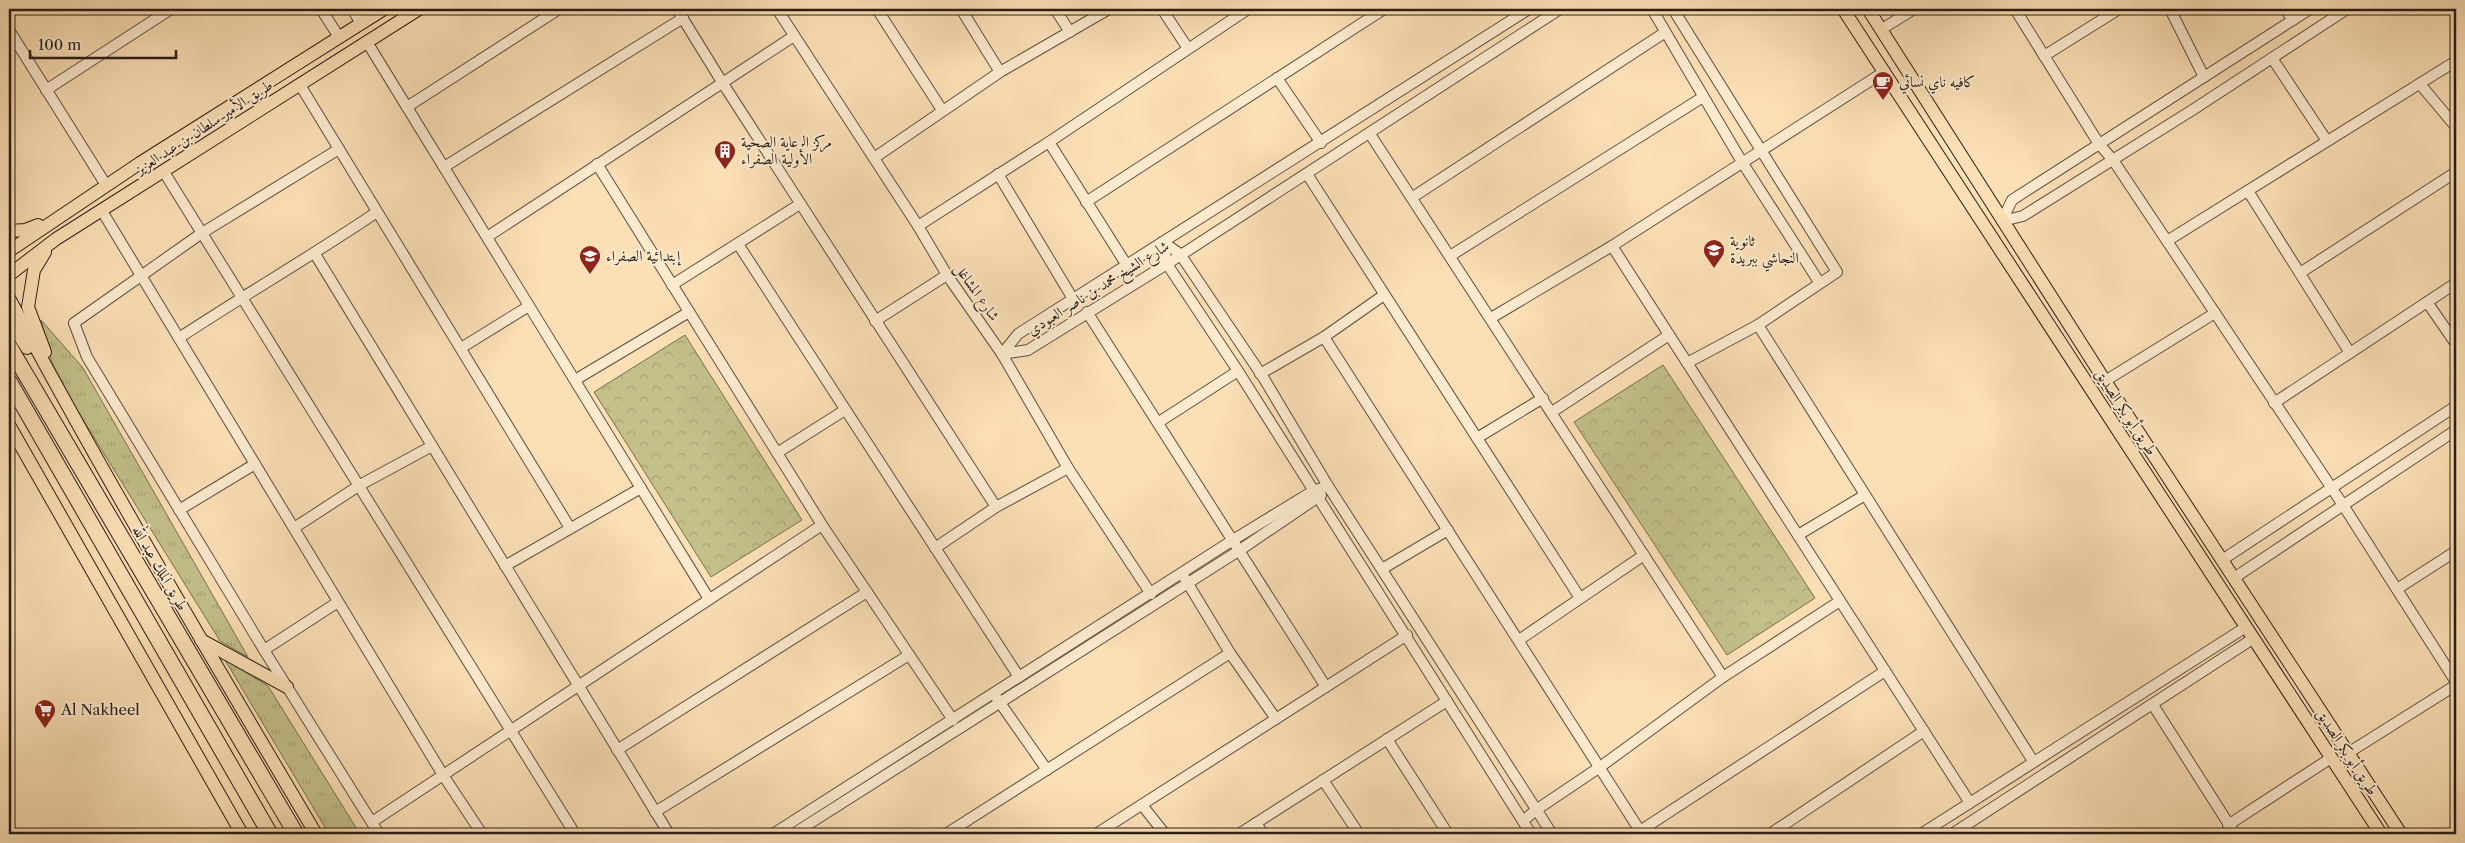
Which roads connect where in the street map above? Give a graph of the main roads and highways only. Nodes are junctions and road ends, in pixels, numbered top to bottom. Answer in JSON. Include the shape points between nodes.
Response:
{"nodes":[{"id":1,"x":384,"y":9,"type":"edge"},
{"id":2,"x":419,"y":9,"type":"edge"},
{"id":3,"x":1843,"y":9,"type":"edge"},
{"id":4,"x":1868,"y":9,"type":"edge"},
{"id":5,"x":56,"y":218,"type":"junction"},
{"id":6,"x":9,"y":231,"type":"edge"},
{"id":7,"x":56,"y":239,"type":"junction"},
{"id":8,"x":9,"y":251,"type":"edge"},
{"id":9,"x":9,"y":275,"type":"edge"},
{"id":10,"x":9,"y":298,"type":"edge"},
{"id":11,"x":9,"y":320,"type":"edge"},
{"id":12,"x":9,"y":346,"type":"edge"},
{"id":13,"x":9,"y":382,"type":"edge"},
{"id":14,"x":59,"y":392,"type":"junction"},
{"id":15,"x":9,"y":426,"type":"edge"},
{"id":16,"x":2265,"y":625,"type":"junction"},
{"id":17,"x":2246,"y":626,"type":"junction"},
{"id":18,"x":2254,"y":638,"type":"junction"},
{"id":19,"x":201,"y":640,"type":"junction"},
{"id":20,"x":287,"y":687,"type":"road end"},
{"id":21,"x":242,"y":834,"type":"edge"},
{"id":22,"x":270,"y":834,"type":"edge"},
{"id":23,"x":296,"y":834,"type":"edge"},
{"id":24,"x":316,"y":834,"type":"edge"},
{"id":25,"x":2381,"y":834,"type":"edge"},
{"id":26,"x":2402,"y":834,"type":"edge"}],
"edges":[{"from":1,"to":5,"type":"main road","name":"طريق الأمير سلطان بن عبد العزيز"},
{"from":2,"to":7,"type":"main road","name":"طريق الأمير سلطان بن عبد العزيز"},
{"from":3,"to":17,"type":"main road","name":"طريق أبو بكر الصديق"},
{"from":4,"to":16,"type":"main road","name":"طريق أبو بكر الصديق"},
{"from":5,"to":6,"type":"main road","via":[[25,230]]},
{"from":5,"to":8,"type":"main road","name":"طريق الأمير سلطان بن عبد العزيز"},
{"from":7,"to":9,"type":"main road","name":"طريق الأمير سلطان بن عبد العزيز"},
{"from":7,"to":14,"type":"main road","via":[[34,270],[28,307]]},
{"from":10,"to":14,"type":"main road","name":"طريق الملك عبد الله"},
{"from":11,"to":14,"type":"main road"},
{"from":12,"to":23,"type":"highway","name":"طريق الملك عبد الله"},
{"from":13,"to":22,"type":"highway"},
{"from":14,"to":19,"type":"main road","name":"طريق الملك عبد الله"},
{"from":15,"to":21,"type":"main road"},
{"from":16,"to":17,"type":"main road"},
{"from":16,"to":18,"type":"main road"},
{"from":16,"to":26,"type":"main road","name":"طريق أبو بكر الصديق"},
{"from":17,"to":18,"type":"main road","name":"طريق أبو بكر الصديق"},
{"from":18,"to":25,"type":"main road","name":"طريق أبو بكر الصديق"},
{"from":19,"to":20,"type":"main road"},
{"from":19,"to":24,"type":"main road","name":"طريق الملك عبد الله"}]}
